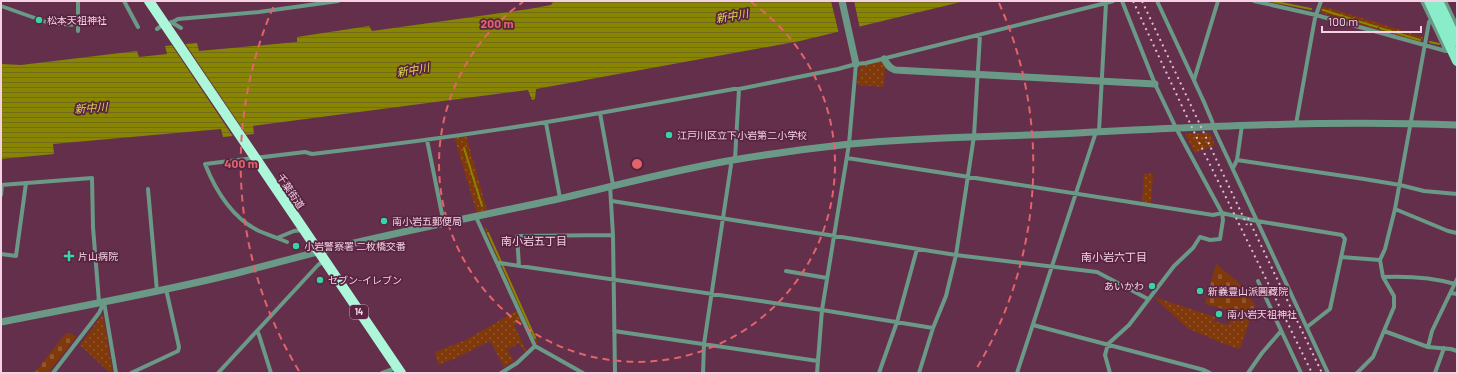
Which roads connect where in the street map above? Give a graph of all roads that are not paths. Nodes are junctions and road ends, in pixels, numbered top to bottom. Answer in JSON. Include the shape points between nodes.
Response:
{"nodes":[{"id":1,"x":78,"y":1,"type":"edge"},
{"id":2,"x":124,"y":1,"type":"edge"},
{"id":3,"x":149,"y":1,"type":"edge"},
{"id":4,"x":301,"y":1,"type":"edge"},
{"id":5,"x":338,"y":1,"type":"edge"},
{"id":6,"x":842,"y":1,"type":"edge"},
{"id":7,"x":1113,"y":1,"type":"edge"},
{"id":8,"x":1122,"y":1,"type":"edge"},
{"id":9,"x":1157,"y":1,"type":"edge"},
{"id":10,"x":1218,"y":1,"type":"edge"},
{"id":11,"x":1254,"y":1,"type":"edge"},
{"id":12,"x":1321,"y":1,"type":"edge"},
{"id":13,"x":1422,"y":1,"type":"edge"},
{"id":14,"x":1429,"y":1,"type":"edge"},
{"id":15,"x":1438,"y":1,"type":"edge"},
{"id":16,"x":1444,"y":1,"type":"edge"},
{"id":17,"x":1106,"y":3,"type":"junction"},
{"id":18,"x":1,"y":6,"type":"edge"},
{"id":19,"x":301,"y":6,"type":"junction"},
{"id":20,"x":1316,"y":15,"type":"junction"},
{"id":21,"x":1431,"y":20,"type":"junction"},
{"id":22,"x":72,"y":25,"type":"dead end"},
{"id":23,"x":138,"y":27,"type":"dead end"},
{"id":24,"x":165,"y":27,"type":"junction"},
{"id":25,"x":181,"y":28,"type":"dead end"},
{"id":26,"x":1451,"y":30,"type":"edge"},
{"id":27,"x":78,"y":31,"type":"dead end"},
{"id":28,"x":980,"y":35,"type":"junction"},
{"id":29,"x":1457,"y":42,"type":"edge"},
{"id":30,"x":1424,"y":46,"type":"junction"},
{"id":31,"x":1449,"y":51,"type":"junction"},
{"id":32,"x":884,"y":59,"type":"junction"},
{"id":33,"x":1457,"y":61,"type":"edge"},
{"id":34,"x":856,"y":64,"type":"junction"},
{"id":35,"x":978,"y":74,"type":"junction"},
{"id":36,"x":1194,"y":80,"type":"junction"},
{"id":37,"x":1101,"y":81,"type":"junction"},
{"id":38,"x":1155,"y":84,"type":"junction"},
{"id":39,"x":740,"y":89,"type":"junction"},
{"id":40,"x":600,"y":113,"type":"junction"},
{"id":41,"x":546,"y":122,"type":"junction"},
{"id":42,"x":1410,"y":123,"type":"junction"},
{"id":43,"x":1296,"y":124,"type":"junction"},
{"id":44,"x":1242,"y":125,"type":"junction"},
{"id":45,"x":1457,"y":125,"type":"edge"},
{"id":46,"x":1214,"y":126,"type":"junction"},
{"id":47,"x":1176,"y":128,"type":"junction"},
{"id":48,"x":1098,"y":132,"type":"junction"},
{"id":49,"x":974,"y":136,"type":"junction"},
{"id":50,"x":427,"y":140,"type":"junction"},
{"id":51,"x":849,"y":144,"type":"junction"},
{"id":52,"x":252,"y":154,"type":"junction"},
{"id":53,"x":847,"y":158,"type":"junction"},
{"id":54,"x":733,"y":160,"type":"junction"},
{"id":55,"x":1237,"y":160,"type":"junction"},
{"id":56,"x":1233,"y":168,"type":"junction"},
{"id":57,"x":968,"y":177,"type":"junction"},
{"id":58,"x":26,"y":183,"type":"junction"},
{"id":59,"x":2,"y":185,"type":"edge"},
{"id":60,"x":1400,"y":185,"type":"junction"},
{"id":61,"x":612,"y":186,"type":"junction"},
{"id":62,"x":148,"y":189,"type":"dead end"},
{"id":63,"x":1077,"y":193,"type":"junction"},
{"id":64,"x":1457,"y":194,"type":"edge"},
{"id":65,"x":1,"y":195,"type":"edge"},
{"id":66,"x":560,"y":198,"type":"junction"},
{"id":67,"x":612,"y":201,"type":"junction"},
{"id":68,"x":1395,"y":209,"type":"junction"},
{"id":69,"x":1222,"y":213,"type":"junction"},
{"id":70,"x":476,"y":217,"type":"junction"},
{"id":71,"x":723,"y":219,"type":"junction"},
{"id":72,"x":1257,"y":221,"type":"junction"},
{"id":73,"x":444,"y":224,"type":"junction"},
{"id":74,"x":303,"y":230,"type":"junction"},
{"id":75,"x":1457,"y":233,"type":"edge"},
{"id":76,"x":613,"y":235,"type":"junction"},
{"id":77,"x":835,"y":236,"type":"junction"},
{"id":78,"x":277,"y":238,"type":"junction"},
{"id":79,"x":287,"y":242,"type":"dead end"},
{"id":80,"x":917,"y":249,"type":"junction"},
{"id":81,"x":318,"y":252,"type":"junction"},
{"id":82,"x":1,"y":254,"type":"edge"},
{"id":83,"x":956,"y":255,"type":"junction"},
{"id":84,"x":1341,"y":257,"type":"junction"},
{"id":85,"x":1380,"y":260,"type":"junction"},
{"id":86,"x":324,"y":261,"type":"junction"},
{"id":87,"x":497,"y":264,"type":"junction"},
{"id":88,"x":519,"y":266,"type":"junction"},
{"id":89,"x":1052,"y":266,"type":"junction"},
{"id":90,"x":786,"y":272,"type":"dead end"},
{"id":91,"x":1383,"y":277,"type":"junction"},
{"id":92,"x":827,"y":278,"type":"junction"},
{"id":93,"x":1457,"y":279,"type":"edge"},
{"id":94,"x":614,"y":280,"type":"junction"},
{"id":95,"x":1258,"y":281,"type":"dead end"},
{"id":96,"x":1455,"y":284,"type":"junction"},
{"id":97,"x":166,"y":289,"type":"junction"},
{"id":98,"x":157,"y":291,"type":"junction"},
{"id":99,"x":1451,"y":292,"type":"junction"},
{"id":100,"x":712,"y":294,"type":"junction"},
{"id":101,"x":1457,"y":294,"type":"edge"},
{"id":102,"x":1148,"y":299,"type":"junction"},
{"id":103,"x":102,"y":302,"type":"junction"},
{"id":104,"x":822,"y":310,"type":"junction"},
{"id":105,"x":1,"y":322,"type":"edge"},
{"id":106,"x":897,"y":322,"type":"junction"},
{"id":107,"x":1033,"y":325,"type":"junction"},
{"id":108,"x":1307,"y":327,"type":"junction"},
{"id":109,"x":933,"y":328,"type":"junction"},
{"id":110,"x":257,"y":331,"type":"junction"},
{"id":111,"x":614,"y":331,"type":"junction"},
{"id":112,"x":1281,"y":331,"type":"junction"},
{"id":113,"x":1384,"y":331,"type":"junction"},
{"id":114,"x":704,"y":344,"type":"junction"},
{"id":115,"x":1108,"y":344,"type":"junction"},
{"id":116,"x":535,"y":346,"type":"junction"},
{"id":117,"x":1428,"y":346,"type":"junction"},
{"id":118,"x":1444,"y":348,"type":"junction"},
{"id":119,"x":1457,"y":351,"type":"edge"},
{"id":120,"x":818,"y":361,"type":"junction"},
{"id":121,"x":399,"y":370,"type":"edge"},
{"id":122,"x":1203,"y":372,"type":"edge"},
{"id":123,"x":53,"y":373,"type":"edge"},
{"id":124,"x":116,"y":373,"type":"edge"},
{"id":125,"x":131,"y":373,"type":"edge"},
{"id":126,"x":218,"y":373,"type":"edge"},
{"id":127,"x":271,"y":373,"type":"edge"},
{"id":128,"x":382,"y":373,"type":"edge"},
{"id":129,"x":501,"y":373,"type":"edge"},
{"id":130,"x":583,"y":373,"type":"edge"},
{"id":131,"x":615,"y":373,"type":"edge"},
{"id":132,"x":703,"y":373,"type":"edge"},
{"id":133,"x":817,"y":373,"type":"edge"},
{"id":134,"x":878,"y":373,"type":"edge"},
{"id":135,"x":919,"y":373,"type":"edge"},
{"id":136,"x":1017,"y":373,"type":"edge"},
{"id":137,"x":1110,"y":373,"type":"edge"},
{"id":138,"x":1210,"y":373,"type":"edge"},
{"id":139,"x":1248,"y":373,"type":"edge"},
{"id":140,"x":1301,"y":373,"type":"edge"},
{"id":141,"x":1328,"y":373,"type":"edge"},
{"id":142,"x":1357,"y":373,"type":"edge"},
{"id":143,"x":1436,"y":373,"type":"edge"}],
"edges":[{"from":1,"to":27,"type":"street"},
{"from":2,"to":23,"type":"street"},
{"from":3,"to":24,"type":"highway","name":"千葉街道","number":"14"},
{"from":4,"to":19,"type":"street"},
{"from":5,"to":19,"type":"street"},
{"from":6,"to":34,"type":"street"},
{"from":7,"to":17,"type":"street"},
{"from":8,"to":38,"type":"street"},
{"from":9,"to":36,"type":"street"},
{"from":10,"to":36,"type":"street"},
{"from":11,"to":20,"type":"street"},
{"from":12,"to":20,"type":"street"},
{"from":13,"to":21,"type":"street"},
{"from":14,"to":26,"type":"main road"},
{"from":15,"to":26,"type":"main road"},
{"from":16,"to":26,"type":"street"},
{"from":17,"to":28,"type":"street"},
{"from":17,"to":37,"type":"street"},
{"from":18,"to":22,"type":"street","via":[[49,23]]},
{"from":19,"to":24,"type":"street","via":[[178,19]]},
{"from":20,"to":30,"type":"street"},
{"from":20,"to":43,"type":"street"},
{"from":21,"to":30,"type":"street"},
{"from":21,"to":31,"type":"street"},
{"from":24,"to":25,"type":"street"},
{"from":24,"to":52,"type":"highway","name":"千葉街道","number":"14"},
{"from":26,"to":29,"type":"main road"},
{"from":26,"to":31,"type":"main road"},
{"from":28,"to":32,"type":"street"},
{"from":28,"to":35,"type":"street"},
{"from":30,"to":31,"type":"street"},
{"from":30,"to":42,"type":"street"},
{"from":31,"to":33,"type":"main road"},
{"from":32,"to":34,"type":"street"},
{"from":32,"to":35,"type":"street","via":[[888,66],[895,70]]},
{"from":34,"to":39,"type":"street"},
{"from":34,"to":51,"type":"street"},
{"from":35,"to":37,"type":"street"},
{"from":35,"to":49,"type":"street"},
{"from":36,"to":46,"type":"street"},
{"from":37,"to":38,"type":"street"},
{"from":37,"to":48,"type":"street"},
{"from":38,"to":47,"type":"street"},
{"from":39,"to":40,"type":"street"},
{"from":39,"to":54,"type":"street"},
{"from":40,"to":41,"type":"street"},
{"from":40,"to":61,"type":"street"},
{"from":41,"to":50,"type":"street"},
{"from":41,"to":66,"type":"street"},
{"from":42,"to":43,"type":"street"},
{"from":42,"to":45,"type":"street"},
{"from":42,"to":60,"type":"street"},
{"from":43,"to":44,"type":"street"},
{"from":44,"to":46,"type":"street"},
{"from":44,"to":55,"type":"street"},
{"from":46,"to":47,"type":"street"},
{"from":46,"to":56,"type":"street"},
{"from":47,"to":48,"type":"street"},
{"from":47,"to":69,"type":"street"},
{"from":48,"to":49,"type":"street"},
{"from":48,"to":63,"type":"street"},
{"from":49,"to":51,"type":"street"},
{"from":49,"to":57,"type":"street"},
{"from":50,"to":52,"type":"street","via":[[312,154]]},
{"from":50,"to":73,"type":"street"},
{"from":51,"to":53,"type":"street"},
{"from":51,"to":54,"type":"street"},
{"from":52,"to":74,"type":"highway","name":"千葉街道","number":"14"},
{"from":52,"to":78,"type":"street","via":[[205,164],[227,204],[240,218],[256,229]]},
{"from":53,"to":57,"type":"street"},
{"from":53,"to":77,"type":"street"},
{"from":54,"to":61,"type":"street"},
{"from":54,"to":71,"type":"street"},
{"from":55,"to":56,"type":"street"},
{"from":55,"to":60,"type":"street"},
{"from":56,"to":72,"type":"street"},
{"from":57,"to":63,"type":"street"},
{"from":57,"to":83,"type":"street"},
{"from":58,"to":59,"type":"street"},
{"from":58,"to":82,"type":"street","via":[[16,256]]},
{"from":58,"to":103,"type":"street","via":[[92,178],[93,227]]},
{"from":59,"to":65,"type":"street"},
{"from":60,"to":64,"type":"street","via":[[1424,191]]},
{"from":60,"to":68,"type":"street"},
{"from":61,"to":66,"type":"street"},
{"from":61,"to":67,"type":"street"},
{"from":62,"to":98,"type":"street"},
{"from":63,"to":69,"type":"street","via":[[1213,215]]},
{"from":63,"to":89,"type":"street"},
{"from":66,"to":70,"type":"street"},
{"from":67,"to":71,"type":"street"},
{"from":67,"to":76,"type":"street"},
{"from":68,"to":75,"type":"street"},
{"from":68,"to":85,"type":"street","via":[[1386,249]]},
{"from":69,"to":72,"type":"street"},
{"from":69,"to":102,"type":"street","via":[[1220,238],[1210,240],[1200,237]]},
{"from":70,"to":73,"type":"street"},
{"from":70,"to":87,"type":"street"},
{"from":71,"to":77,"type":"street"},
{"from":71,"to":100,"type":"street"},
{"from":72,"to":84,"type":"street","via":[[1342,235],[1345,239]]},
{"from":72,"to":108,"type":"street"},
{"from":73,"to":81,"type":"street"},
{"from":74,"to":78,"type":"street"},
{"from":74,"to":81,"type":"highway","name":"千葉街道","number":"14"},
{"from":76,"to":88,"type":"street","via":[[517,236]]},
{"from":76,"to":94,"type":"street"},
{"from":77,"to":80,"type":"street"},
{"from":77,"to":92,"type":"street"},
{"from":78,"to":79,"type":"street"},
{"from":80,"to":83,"type":"street"},
{"from":80,"to":106,"type":"street"},
{"from":81,"to":86,"type":"highway","name":"千葉街道","number":"14"},
{"from":81,"to":97,"type":"street"},
{"from":83,"to":89,"type":"street"},
{"from":83,"to":109,"type":"street","via":[[946,296]]},
{"from":84,"to":85,"type":"street"},
{"from":84,"to":108,"type":"street","via":[[1330,308]]},
{"from":85,"to":91,"type":"street"},
{"from":86,"to":110,"type":"street"},
{"from":86,"to":121,"type":"highway","name":"千葉街道","number":"14"},
{"from":87,"to":88,"type":"street","via":[[500,262]]},
{"from":87,"to":116,"type":"street"},
{"from":88,"to":94,"type":"street"},
{"from":89,"to":102,"type":"street","via":[[1097,272]]},
{"from":89,"to":107,"type":"street"},
{"from":90,"to":92,"type":"street"},
{"from":91,"to":96,"type":"street","via":[[1407,276]]},
{"from":91,"to":113,"type":"street","via":[[1394,296],[1394,307]]},
{"from":92,"to":104,"type":"street"},
{"from":93,"to":96,"type":"street"},
{"from":94,"to":100,"type":"street"},
{"from":94,"to":111,"type":"street"},
{"from":95,"to":112,"type":"street"},
{"from":96,"to":99,"type":"street"},
{"from":97,"to":98,"type":"street"},
{"from":97,"to":125,"type":"street","via":[[178,351]]},
{"from":98,"to":103,"type":"street"},
{"from":99,"to":101,"type":"street"},
{"from":99,"to":117,"type":"street","via":[[1432,331]]},
{"from":100,"to":104,"type":"street"},
{"from":100,"to":114,"type":"street"},
{"from":102,"to":115,"type":"street","via":[[1129,325]]},
{"from":103,"to":105,"type":"street"},
{"from":103,"to":123,"type":"street","via":[[99,313]]},
{"from":103,"to":124,"type":"street"},
{"from":104,"to":106,"type":"street"},
{"from":104,"to":120,"type":"street"},
{"from":106,"to":109,"type":"street"},
{"from":106,"to":134,"type":"street"},
{"from":107,"to":115,"type":"street"},
{"from":107,"to":136,"type":"street"},
{"from":108,"to":141,"type":"street"},
{"from":109,"to":135,"type":"street"},
{"from":110,"to":126,"type":"street"},
{"from":110,"to":127,"type":"street"},
{"from":111,"to":114,"type":"street"},
{"from":111,"to":131,"type":"street"},
{"from":112,"to":139,"type":"street"},
{"from":112,"to":140,"type":"street"},
{"from":113,"to":117,"type":"street"},
{"from":113,"to":142,"type":"street","via":[[1373,357]]},
{"from":114,"to":120,"type":"street"},
{"from":114,"to":132,"type":"street"},
{"from":115,"to":122,"type":"street"},
{"from":115,"to":137,"type":"street","via":[[1105,355]]},
{"from":116,"to":129,"type":"street","via":[[517,363]]},
{"from":116,"to":130,"type":"street"},
{"from":117,"to":118,"type":"street"},
{"from":118,"to":119,"type":"street"},
{"from":118,"to":143,"type":"street"},
{"from":120,"to":133,"type":"street"},
{"from":121,"to":128,"type":"street"},
{"from":122,"to":138,"type":"street"}]}
